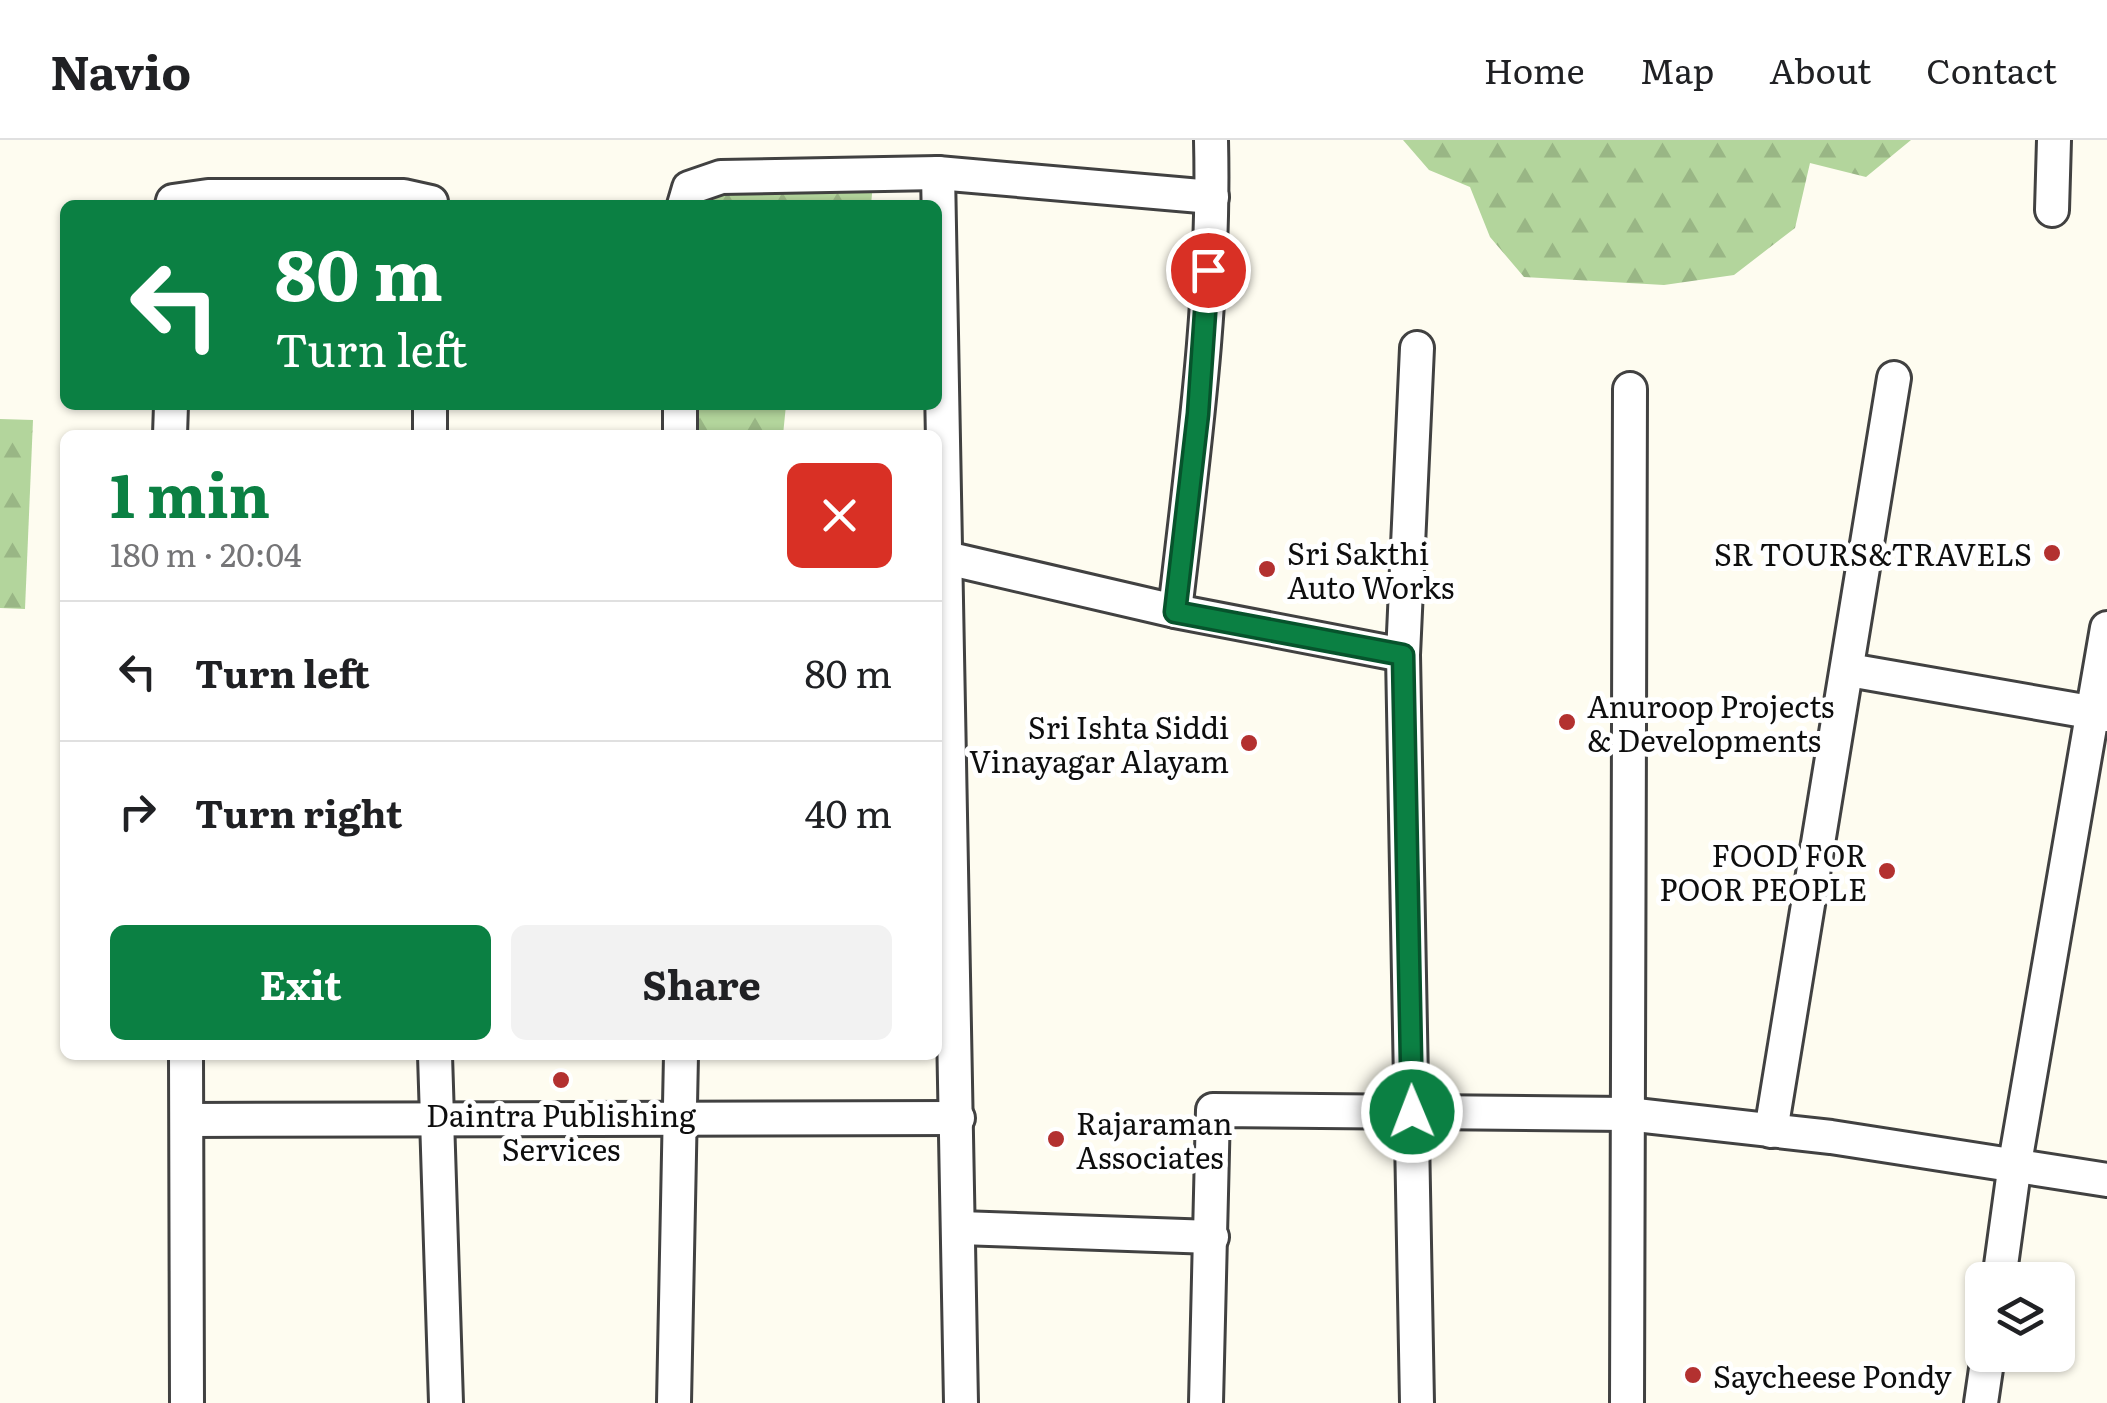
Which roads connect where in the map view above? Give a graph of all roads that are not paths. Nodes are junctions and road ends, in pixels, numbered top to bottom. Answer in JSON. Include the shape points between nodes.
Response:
{"nodes":[{"id":1,"x":1211,"y":140,"type":"edge"},
{"id":2,"x":2054,"y":140,"type":"edge"},
{"id":3,"x":938,"y":173,"type":"junction"},
{"id":4,"x":1212,"y":198,"type":"junction"},
{"id":5,"x":179,"y":200,"type":"edge"},
{"id":6,"x":422,"y":200,"type":"edge"},
{"id":7,"x":686,"y":200,"type":"edge"},
{"id":8,"x":938,"y":200,"type":"edge"},
{"id":9,"x":2052,"y":210,"type":"dead end"},
{"id":10,"x":1416,"y":348,"type":"dead end"},
{"id":11,"x":1894,"y":378,"type":"dead end"},
{"id":12,"x":1630,"y":389,"type":"dead end"},
{"id":13,"x":942,"y":556,"type":"edge"},
{"id":14,"x":1175,"y":612,"type":"junction"},
{"id":15,"x":942,"y":618,"type":"edge"},
{"id":16,"x":2107,"y":628,"type":"edge"},
{"id":17,"x":1403,"y":655,"type":"junction"},
{"id":18,"x":1849,"y":670,"type":"junction"},
{"id":19,"x":2100,"y":713,"type":"edge"},
{"id":20,"x":186,"y":1060,"type":"edge"},
{"id":21,"x":434,"y":1060,"type":"edge"},
{"id":22,"x":681,"y":1060,"type":"edge"},
{"id":23,"x":1412,"y":1112,"type":"junction"},
{"id":24,"x":1626,"y":1114,"type":"junction"},
{"id":25,"x":435,"y":1118,"type":"junction"},
{"id":26,"x":682,"y":1118,"type":"junction"},
{"id":27,"x":958,"y":1118,"type":"junction"},
{"id":28,"x":188,"y":1120,"type":"junction"},
{"id":29,"x":1771,"y":1131,"type":"junction"},
{"id":30,"x":2015,"y":1164,"type":"junction"},
{"id":31,"x":2107,"y":1180,"type":"edge"},
{"id":32,"x":960,"y":1228,"type":"junction"},
{"id":33,"x":1212,"y":1237,"type":"junction"},
{"id":34,"x":2001,"y":1262,"type":"edge"},
{"id":35,"x":1986,"y":1372,"type":"edge"},
{"id":36,"x":186,"y":1403,"type":"edge"},
{"id":37,"x":446,"y":1403,"type":"edge"},
{"id":38,"x":674,"y":1403,"type":"edge"},
{"id":39,"x":961,"y":1403,"type":"edge"},
{"id":40,"x":1206,"y":1403,"type":"edge"},
{"id":41,"x":1417,"y":1403,"type":"edge"},
{"id":42,"x":1627,"y":1403,"type":"edge"},
{"id":43,"x":1981,"y":1403,"type":"edge"}],
"edges":[{"from":1,"to":4,"type":"street"},
{"from":2,"to":9,"type":"street"},
{"from":3,"to":4,"type":"street"},
{"from":3,"to":7,"type":"street","via":[[721,178],[690,188]]},
{"from":3,"to":8,"type":"street"},
{"from":4,"to":14,"type":"street","via":[[1198,414]]},
{"from":5,"to":6,"type":"street"},
{"from":10,"to":17,"type":"street"},
{"from":11,"to":18,"type":"street"},
{"from":12,"to":24,"type":"street"},
{"from":13,"to":14,"type":"street"},
{"from":14,"to":17,"type":"street"},
{"from":15,"to":27,"type":"street"},
{"from":16,"to":19,"type":"street"},
{"from":17,"to":23,"type":"street"},
{"from":18,"to":19,"type":"street"},
{"from":18,"to":29,"type":"street"},
{"from":19,"to":30,"type":"street"},
{"from":20,"to":28,"type":"street"},
{"from":21,"to":25,"type":"street"},
{"from":22,"to":26,"type":"street"},
{"from":23,"to":24,"type":"street"},
{"from":23,"to":33,"type":"street","via":[[1213,1110]]},
{"from":23,"to":41,"type":"street"},
{"from":24,"to":29,"type":"street"},
{"from":24,"to":42,"type":"street"},
{"from":25,"to":26,"type":"street"},
{"from":25,"to":28,"type":"street"},
{"from":25,"to":37,"type":"street"},
{"from":26,"to":27,"type":"street"},
{"from":26,"to":38,"type":"street"},
{"from":27,"to":32,"type":"street"},
{"from":28,"to":36,"type":"street"},
{"from":29,"to":30,"type":"street"},
{"from":30,"to":31,"type":"street"},
{"from":30,"to":34,"type":"street"},
{"from":32,"to":33,"type":"street"},
{"from":32,"to":39,"type":"street"},
{"from":33,"to":40,"type":"street"},
{"from":35,"to":43,"type":"street"}]}
